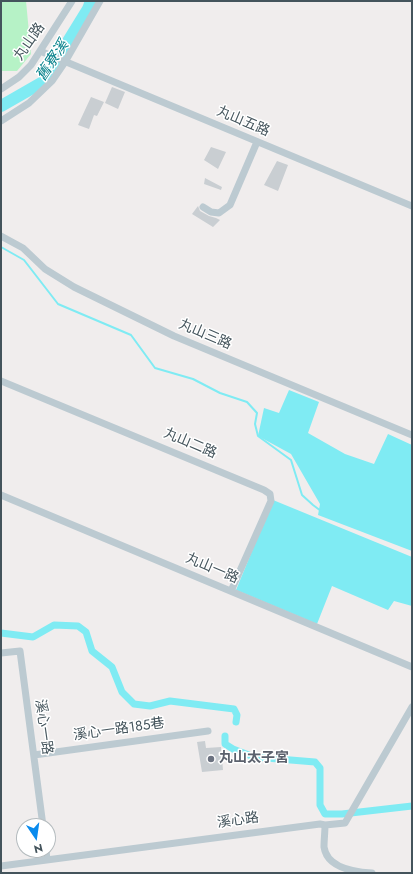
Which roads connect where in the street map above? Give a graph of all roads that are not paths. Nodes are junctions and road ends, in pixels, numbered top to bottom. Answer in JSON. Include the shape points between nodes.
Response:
{"nodes":[{"id":1,"x":72,"y":1,"type":"edge"},
{"id":2,"x":100,"y":1,"type":"edge"},
{"id":3,"x":41,"y":51,"type":"junction"},
{"id":4,"x":65,"y":61,"type":"junction"},
{"id":5,"x":1,"y":89,"type":"edge"},
{"id":6,"x":1,"y":120,"type":"edge"},
{"id":7,"x":257,"y":142,"type":"junction"},
{"id":8,"x":412,"y":206,"type":"edge"},
{"id":9,"x":203,"y":207,"type":"dead end"},
{"id":10,"x":1,"y":236,"type":"edge"},
{"id":11,"x":1,"y":381,"type":"edge"},
{"id":12,"x":412,"y":435,"type":"edge"},
{"id":13,"x":1,"y":495,"type":"edge"},
{"id":14,"x":231,"y":592,"type":"junction"},
{"id":15,"x":1,"y":653,"type":"edge"},
{"id":16,"x":412,"y":667,"type":"edge"},
{"id":17,"x":412,"y":707,"type":"edge"},
{"id":18,"x":208,"y":731,"type":"dead end"},
{"id":19,"x":34,"y":755,"type":"junction"},
{"id":20,"x":42,"y":818,"type":"edge"},
{"id":21,"x":325,"y":825,"type":"junction"},
{"id":22,"x":47,"y":860,"type":"joint"},
{"id":23,"x":1,"y":866,"type":"edge"},
{"id":24,"x":372,"y":873,"type":"edge"}],
"edges":[{"from":1,"to":3,"type":"street","name":"丸山路"},
{"from":2,"to":4,"type":"street"},
{"from":3,"to":4,"type":"street","name":"丸山五路"},
{"from":3,"to":5,"type":"street","name":"丸山路","via":[[20,77]]},
{"from":4,"to":6,"type":"street","via":[[52,80],[29,104]]},
{"from":4,"to":7,"type":"street","name":"丸山五路"},
{"from":7,"to":8,"type":"street","name":"丸山五路"},
{"from":7,"to":9,"type":"street","via":[[230,205],[219,213]]},
{"from":10,"to":12,"type":"street","name":"丸山三路","via":[[23,248],[45,269],[74,287],[174,336]]},
{"from":11,"to":14,"type":"street","name":"丸山二路","via":[[270,494],[271,501]]},
{"from":13,"to":14,"type":"street","name":"丸山一路"},
{"from":14,"to":16,"type":"street","name":"丸山一路"},
{"from":15,"to":19,"type":"street","name":"溪心一路","via":[[20,651]]},
{"from":17,"to":21,"type":"street","name":"溪心路","via":[[345,823]]},
{"from":18,"to":19,"type":"street","name":"溪心一路185巷"},
{"from":19,"to":20,"type":"street","name":"溪心一路"},
{"from":21,"to":22,"type":"street","name":"溪心路"},
{"from":21,"to":24,"type":"street","via":[[324,846],[327,857],[342,868]]},
{"from":22,"to":23,"type":"street","name":"溪心路"}]}
